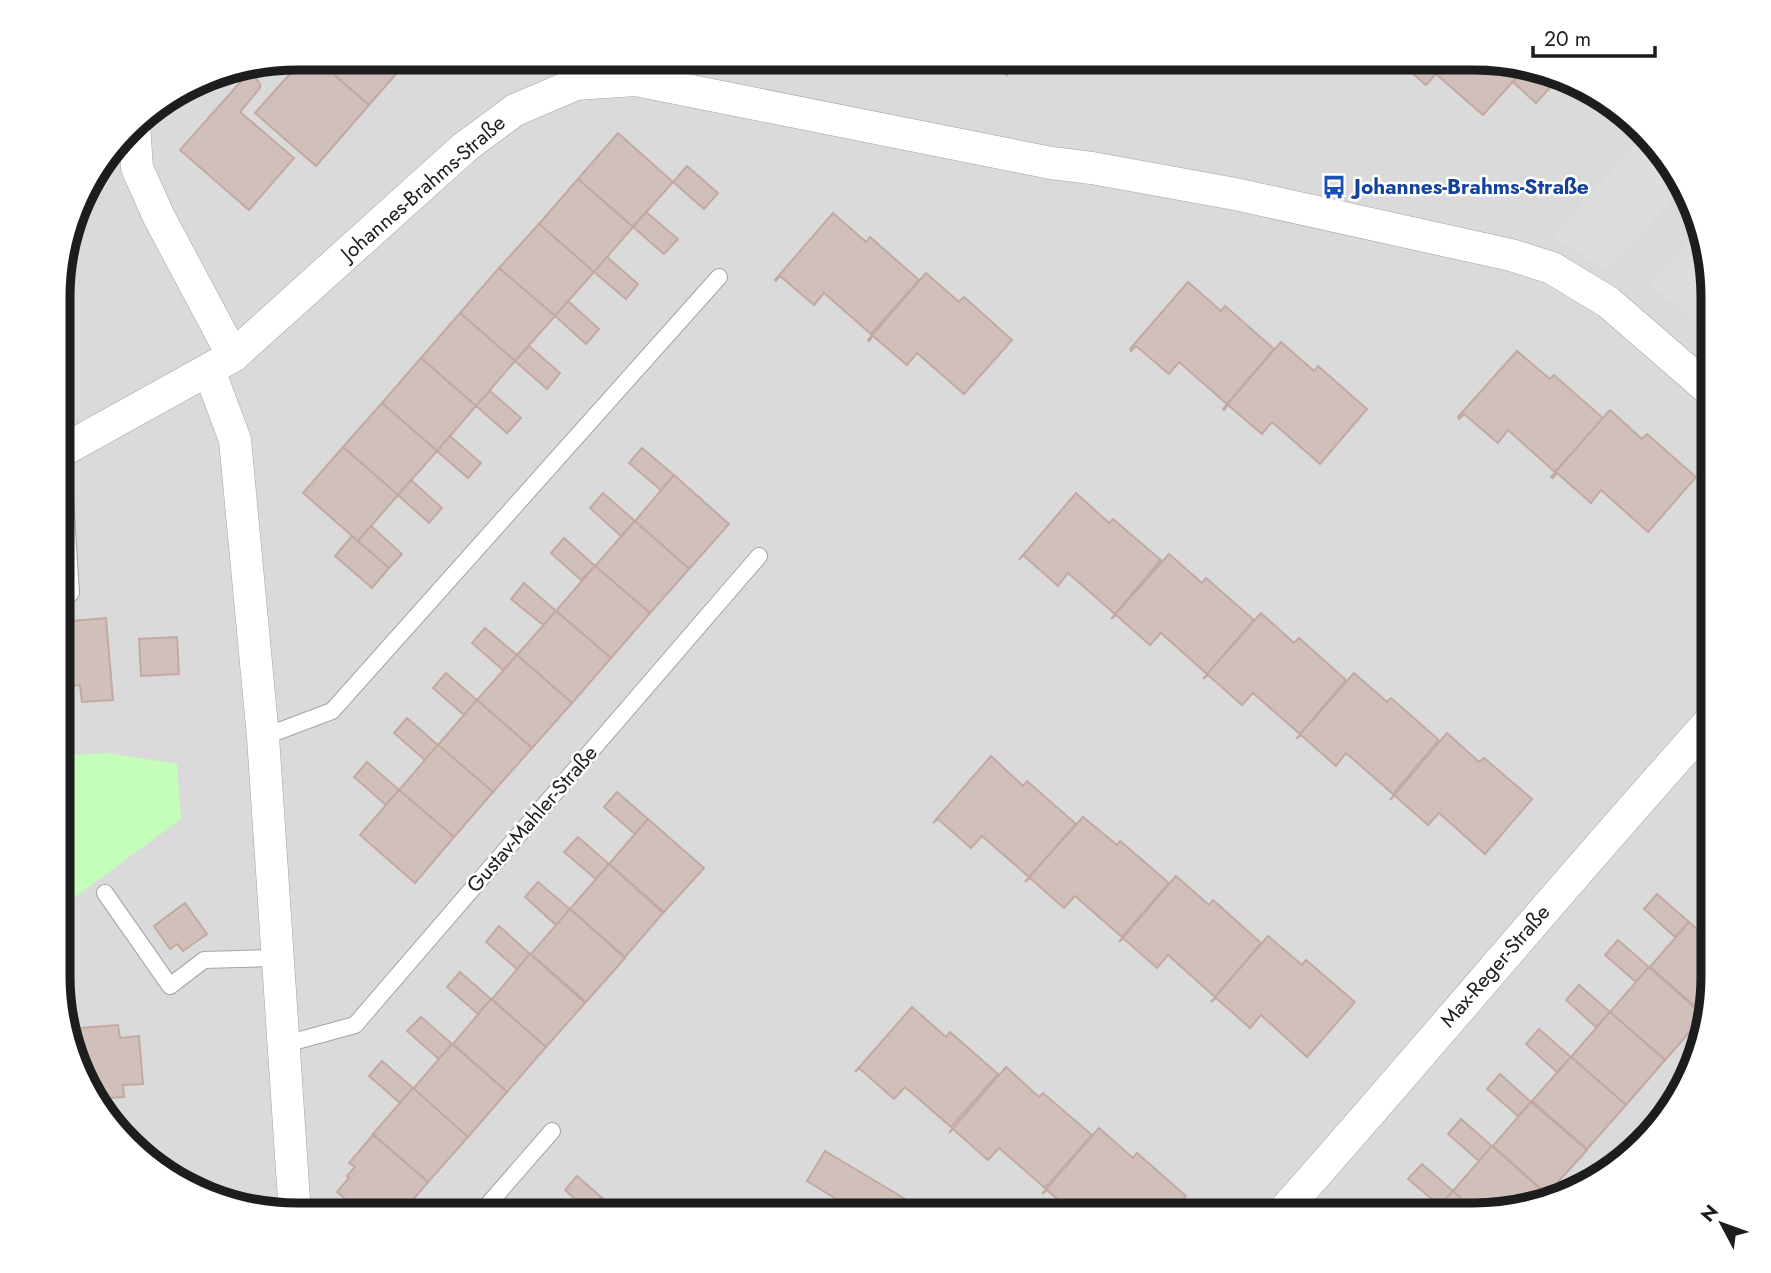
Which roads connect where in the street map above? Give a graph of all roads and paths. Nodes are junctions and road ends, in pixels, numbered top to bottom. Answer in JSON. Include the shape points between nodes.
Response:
{"nodes":[{"id":1,"x":135,"y":138,"type":"edge"},
{"id":2,"x":719,"y":277,"type":"dead end"},
{"id":3,"x":221,"y":363,"type":"junction"},
{"id":4,"x":1701,"y":383,"type":"edge"},
{"id":5,"x":70,"y":446,"type":"edge"},
{"id":6,"x":759,"y":556,"type":"dead end"},
{"id":7,"x":70,"y":579,"type":"edge"},
{"id":8,"x":71,"y":593,"type":"dead end"},
{"id":9,"x":1701,"y":731,"type":"edge"},
{"id":10,"x":262,"y":737,"type":"junction"},
{"id":11,"x":105,"y":893,"type":"dead end"},
{"id":12,"x":276,"y":958,"type":"junction"},
{"id":13,"x":282,"y":1045,"type":"junction"},
{"id":14,"x":552,"y":1130,"type":"dead end"},
{"id":15,"x":294,"y":1203,"type":"edge"},
{"id":16,"x":489,"y":1203,"type":"edge"},
{"id":17,"x":1291,"y":1203,"type":"edge"}],
"edges":[{"from":1,"to":3,"type":"street","via":[[137,168]]},
{"from":2,"to":10,"type":"lane","via":[[332,711]]},
{"from":3,"to":4,"type":"street","name":"Johannes-Brahms-Straße","via":[[465,147],[515,110],[576,84],[636,80],[1051,163],[1234,194],[1511,255],[1552,268],[1608,302]]},
{"from":3,"to":5,"type":"street","name":"Johannes-Brahms-Straße"},
{"from":3,"to":10,"type":"street","via":[[236,440]]},
{"from":6,"to":13,"type":"lane","name":"Gustav-Mahler-Straße","via":[[355,1025]]},
{"from":7,"to":8,"type":"lane"},
{"from":9,"to":17,"type":"street","name":"Max-Reger-Straße"},
{"from":10,"to":12,"type":"street"},
{"from":11,"to":12,"type":"lane","via":[[170,986],[204,960]]},
{"from":12,"to":13,"type":"street"},
{"from":13,"to":15,"type":"street"},
{"from":14,"to":16,"type":"lane"}]}
